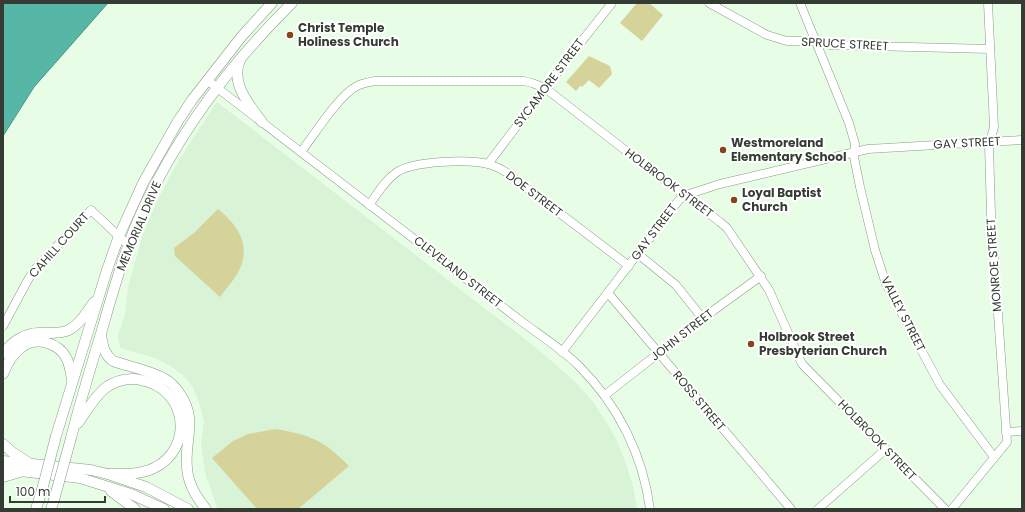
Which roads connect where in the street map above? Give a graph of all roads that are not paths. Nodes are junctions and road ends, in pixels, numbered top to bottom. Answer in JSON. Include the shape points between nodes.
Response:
{"nodes":[{"id":1,"x":272,"y":3,"type":"edge"},
{"id":2,"x":292,"y":3,"type":"edge"},
{"id":3,"x":612,"y":3,"type":"edge"},
{"id":4,"x":709,"y":3,"type":"edge"},
{"id":5,"x":800,"y":3,"type":"edge"},
{"id":6,"x":988,"y":3,"type":"edge"},
{"id":7,"x":816,"y":42,"type":"junction"},
{"id":8,"x":990,"y":49,"type":"junction"},
{"id":9,"x":242,"y":55,"type":"junction"},
{"id":10,"x":207,"y":80,"type":"junction"},
{"id":11,"x":217,"y":88,"type":"junction"},
{"id":12,"x":545,"y":88,"type":"junction"},
{"id":13,"x":262,"y":122,"type":"junction"},
{"id":14,"x":1022,"y":140,"type":"edge"},
{"id":15,"x":989,"y":142,"type":"junction"},
{"id":16,"x":301,"y":152,"type":"junction"},
{"id":17,"x":854,"y":152,"type":"junction"},
{"id":18,"x":488,"y":164,"type":"junction"},
{"id":19,"x":686,"y":195,"type":"junction"},
{"id":20,"x":369,"y":205,"type":"junction"},
{"id":21,"x":119,"y":236,"type":"junction"},
{"id":22,"x":128,"y":245,"type":"junction"},
{"id":23,"x":638,"y":254,"type":"junction"},
{"id":24,"x":629,"y":266,"type":"junction"},
{"id":25,"x":761,"y":276,"type":"junction"},
{"id":26,"x":608,"y":293,"type":"junction"},
{"id":27,"x":98,"y":298,"type":"junction"},
{"id":28,"x":703,"y":319,"type":"junction"},
{"id":29,"x":3,"y":326,"type":"edge"},
{"id":30,"x":100,"y":334,"type":"junction"},
{"id":31,"x":562,"y":352,"type":"junction"},
{"id":32,"x":3,"y":354,"type":"edge"},
{"id":33,"x":659,"y":354,"type":"junction"},
{"id":34,"x":3,"y":374,"type":"edge"},
{"id":35,"x":72,"y":382,"type":"junction"},
{"id":36,"x":605,"y":395,"type":"junction"},
{"id":37,"x":1022,"y":431,"type":"edge"},
{"id":38,"x":1006,"y":432,"type":"junction"},
{"id":39,"x":72,"y":434,"type":"junction"},
{"id":40,"x":3,"y":444,"type":"edge"},
{"id":41,"x":886,"y":449,"type":"junction"},
{"id":42,"x":994,"y":457,"type":"junction"},
{"id":43,"x":3,"y":461,"type":"edge"},
{"id":44,"x":28,"y":467,"type":"junction"},
{"id":45,"x":3,"y":468,"type":"edge"},
{"id":46,"x":108,"y":474,"type":"junction"},
{"id":47,"x":3,"y":477,"type":"edge"},
{"id":48,"x":101,"y":484,"type":"junction"},
{"id":49,"x":53,"y":506,"type":"edge"},
{"id":50,"x":36,"y":509,"type":"edge"},
{"id":51,"x":135,"y":509,"type":"edge"},
{"id":52,"x":164,"y":509,"type":"edge"},
{"id":53,"x":188,"y":509,"type":"edge"},
{"id":54,"x":206,"y":509,"type":"edge"},
{"id":55,"x":650,"y":509,"type":"edge"},
{"id":56,"x":792,"y":509,"type":"edge"},
{"id":57,"x":818,"y":509,"type":"edge"},
{"id":58,"x":945,"y":509,"type":"edge"},
{"id":59,"x":952,"y":509,"type":"edge"}],
"edges":[{"from":1,"to":10,"type":"main road","name":"MEMORIAL DRIVE"},
{"from":2,"to":9,"type":"main road","name":"MEMORIAL DRIVE"},
{"from":3,"to":12,"type":"street","name":"SYCAMORE STREET"},
{"from":4,"to":7,"type":"street","name":"SPRUCE STREET","via":[[767,35],[787,41]]},
{"from":5,"to":7,"type":"street","name":"VALLEY STREET"},
{"from":6,"to":8,"type":"street","name":"MONROE STREET"},
{"from":7,"to":8,"type":"street","name":"SPRUCE STREET"},
{"from":7,"to":17,"type":"street","name":"VALLEY STREET","via":[[846,113],[855,144]]},
{"from":8,"to":15,"type":"street","name":"MONROE STREET","via":[[994,127]]},
{"from":9,"to":11,"type":"main road","name":"MEMORIAL DRIVE"},
{"from":9,"to":13,"type":"main road","via":[[237,78],[243,96]]},
{"from":10,"to":11,"type":"street","name":"CLEVELAND STREET"},
{"from":10,"to":21,"type":"main road","name":"MEMORIAL DRIVE","via":[[156,160]]},
{"from":11,"to":13,"type":"street","name":"CLEVELAND STREET"},
{"from":11,"to":22,"type":"main road","name":"MEMORIAL DRIVE","via":[[190,124],[170,157]]},
{"from":12,"to":16,"type":"street","name":"HOLBROOK STREET","via":[[524,81],[366,83],[357,86],[342,98]]},
{"from":12,"to":18,"type":"street","name":"SYCAMORE STREET"},
{"from":12,"to":19,"type":"street","name":"HOLBROOK STREET"},
{"from":13,"to":16,"type":"street","name":"CLEVELAND STREET"},
{"from":14,"to":15,"type":"street","name":"GAY STREET"},
{"from":15,"to":17,"type":"street","name":"GAY STREET"},
{"from":15,"to":38,"type":"street","name":"MONROE STREET","via":[[992,242]]},
{"from":16,"to":20,"type":"street","name":"CLEVELAND STREET"},
{"from":17,"to":19,"type":"street","name":"GAY STREET","via":[[720,184]]},
{"from":17,"to":42,"type":"street","name":"VALLEY STREET","via":[[875,250],[886,284],[940,385]]},
{"from":18,"to":20,"type":"street","name":"DOE STREET","via":[[423,163],[402,168],[390,177]]},
{"from":18,"to":24,"type":"street","name":"DOE STREET","via":[[510,175]]},
{"from":19,"to":23,"type":"street","name":"GAY STREET","via":[[679,200]]},
{"from":19,"to":25,"type":"street","name":"HOLBROOK STREET","via":[[724,225]]},
{"from":20,"to":31,"type":"street","name":"CLEVELAND STREET"},
{"from":21,"to":22,"type":"street","name":"CAHILL COURT"},
{"from":21,"to":27,"type":"main road","name":"MEMORIAL DRIVE"},
{"from":21,"to":29,"type":"street","name":"CAHILL COURT","via":[[91,210],[36,268]]},
{"from":22,"to":30,"type":"main road","name":"MEMORIAL DRIVE"},
{"from":23,"to":24,"type":"street","name":"GAY STREET"},
{"from":23,"to":28,"type":"street","via":[[676,285]]},
{"from":24,"to":26,"type":"street","name":"GAY STREET"},
{"from":25,"to":28,"type":"street","name":"JOHN STREET"},
{"from":25,"to":41,"type":"street","name":"HOLBROOK STREET","via":[[802,364]]},
{"from":26,"to":31,"type":"street","name":"GAY STREET"},
{"from":26,"to":33,"type":"street","name":"ROSS STREET"},
{"from":27,"to":32,"type":"main road","via":[[81,320],[68,330],[61,333],[24,336],[10,345]]},
{"from":27,"to":35,"type":"main road","name":"MEMORIAL DRIVE"},
{"from":28,"to":33,"type":"street","name":"JOHN STREET"},
{"from":30,"to":39,"type":"main road","name":"MEMORIAL DRIVE"},
{"from":30,"to":54,"type":"main road","via":[[109,358],[166,379],[184,399],[190,424],[186,454],[187,473],[195,494]]},
{"from":31,"to":36,"type":"street","name":"CLEVELAND STREET"},
{"from":33,"to":36,"type":"street","name":"JOHN STREET"},
{"from":33,"to":56,"type":"street","name":"ROSS STREET"},
{"from":34,"to":35,"type":"main road","via":[[11,358],[22,347],[40,342],[54,346],[64,355],[68,360]]},
{"from":35,"to":50,"type":"main road","name":"MEMORIAL DRIVE","bridge":true},
{"from":36,"to":55,"type":"street","name":"CLEVELAND STREET","via":[[632,443],[644,479]]},
{"from":37,"to":38,"type":"street"},
{"from":38,"to":42,"type":"street","name":"MONROE STREET","via":[[1007,442]]},
{"from":39,"to":46,"type":"main road","via":[[95,399],[118,382],[134,379],[148,381],[167,393],[178,408],[180,419],[180,436],[173,450],[153,469],[128,474]]},
{"from":39,"to":49,"type":"main road","name":"MEMORIAL DRIVE","bridge":true},
{"from":40,"to":44,"type":"main road"},
{"from":41,"to":57,"type":"street"},
{"from":41,"to":58,"type":"street","name":"HOLBROOK STREET"},
{"from":42,"to":59,"type":"street","name":"MONROE STREET"},
{"from":43,"to":44,"type":"main road"},
{"from":44,"to":45,"type":"main road"},
{"from":44,"to":46,"type":"main road","via":[[91,470]]},
{"from":44,"to":47,"type":"main road"},
{"from":44,"to":48,"type":"main road"},
{"from":46,"to":53,"type":"main road","via":[[146,486]]},
{"from":48,"to":51,"type":"main road"},
{"from":48,"to":52,"type":"main road"}]}
